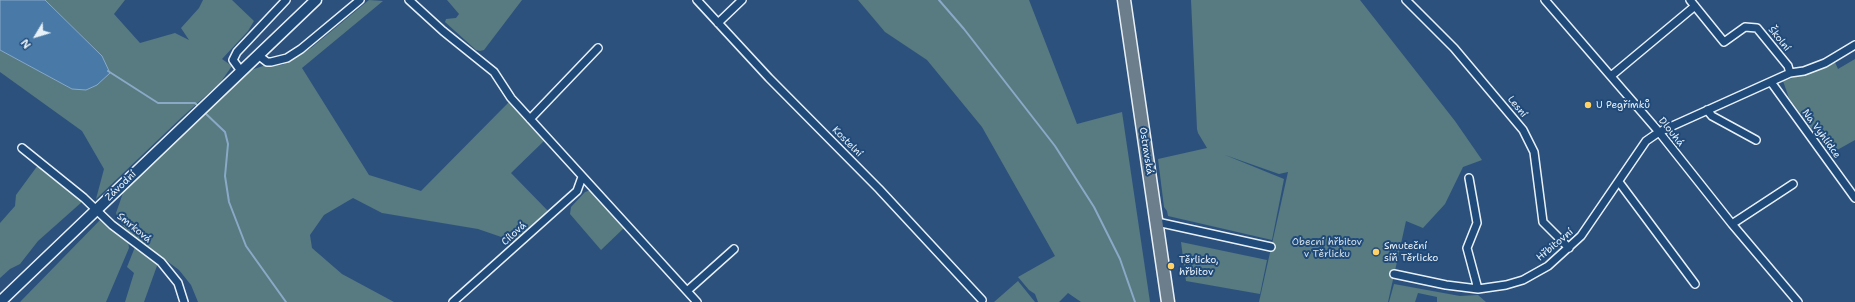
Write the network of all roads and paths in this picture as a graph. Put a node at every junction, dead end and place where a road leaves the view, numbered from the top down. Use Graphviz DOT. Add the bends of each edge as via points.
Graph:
graph roads {
  1 [pos="286,0"];
  2 [pos="316,0"];
  3 [pos="360,0"];
  4 [pos="409,0"];
  5 [pos="697,0"];
  6 [pos="742,0"];
  7 [pos="1124,0"];
  8 [pos="1406,0"];
  9 [pos="1545,0"];
  10 [pos="1690,0"];
  11 [pos="1695,6"];
  12 [pos="718,23"];
  13 [pos="1855,45"];
  14 [pos="598,48"];
  15 [pos="258,55"];
  16 [pos="241,71"];
  17 [pos="1790,73"];
  18 [pos="1611,76"];
  19 [pos="1772,82"];
  20 [pos="1708,110"];
  21 [pos="530,120"];
  22 [pos="1659,132"];
  23 [pos="1756,140"];
  24 [pos="22,148"];
  25 [pos="582,177"];
  26 [pos="1469,178"];
  27 [pos="1619,182"];
  28 [pos="1793,184"];
  29 [pos="1855,198"];
  30 [pos="97,209"];
  31 [pos="1157,222"];
  32 [pos="1732,224"];
  33 [pos="1271,247"];
  34 [pos="1569,248"];
  35 [pos="734,249"];
  36 [pos="1394,274"];
  37 [pos="1696,284"];
  38 [pos="1478,289"];
  39 [pos="687,291"];
  40 [pos="982,300"];
  41 [pos="0,302"];
  42 [pos="184,302"];
  43 [pos="453,302"];
  44 [pos="697,302"];
  45 [pos="1168,302"];
  46 [pos="1798,302"];
  1 -- 16 [label="street" via="237,52 233,60"];
  2 -- 15 [label="main road, Závodní"];
  3 -- 15 [label="street" via="287,58 267,62"];
  4 -- 21 [label="street" via="494,72"];
  5 -- 12 [label="street, Kostelní"];
  6 -- 12 [label="street"];
  7 -- 31 [label="main road, Ostravská"];
  8 -- 34 [label="street, Lesní" via="1454,48 1523,130 1534,152 1543,222"];
  9 -- 18 [label="street, Dlouhá"];
  10 -- 11 [label="street, Školní"];
  11 -- 17 [label="street, Školní" via="1724,42 1746,28 1757,28 1788,66"];
  11 -- 18 [label="street"];
  12 -- 40 [label="street, Kostelní" via="879,189"];
  13 -- 17 [label="street" via="1825,63"];
  14 -- 21 [label="street"];
  15 -- 16 [label="main road, Závodní"];
  16 -- 30 [label="main road, Závodní"];
  17 -- 19 [label="street"];
  18 -- 22 [label="street, Dlouhá"];
  19 -- 20 [label="street"];
  19 -- 29 [label="street, Na Vyhlídce"];
  20 -- 22 [label="street"];
  20 -- 23 [label="street" via="1712,116"];
  21 -- 25 [label="street"];
  22 -- 27 [label="street, Hřbitovní" via="1646,141"];
  22 -- 32 [label="street, Dlouhá"];
  24 -- 30 [label="street, Smrková"];
  25 -- 39 [label="street"];
  25 -- 43 [label="street, Cílová" via="577,191"];
  26 -- 38 [label="street" via="1477,223 1467,248"];
  27 -- 34 [label="street, Hřbitovní" via="1581,236"];
  27 -- 37 [label="street"];
  28 -- 32 [label="street"];
  30 -- 41 [label="main road, Závodní"];
  30 -- 42 [label="street, Smrková" via="112,225 161,262 178,282"];
  31 -- 33 [label="street"];
  31 -- 45 [label="main road, Ostravská"];
  32 -- 46 [label="street, Dlouhá"];
  34 -- 38 [label="street, Hřbitovní" via="1548,266 1523,280"];
  35 -- 39 [label="street"];
  36 -- 38 [label="street, Hřbitovní"];
  39 -- 44 [label="street"];
}
